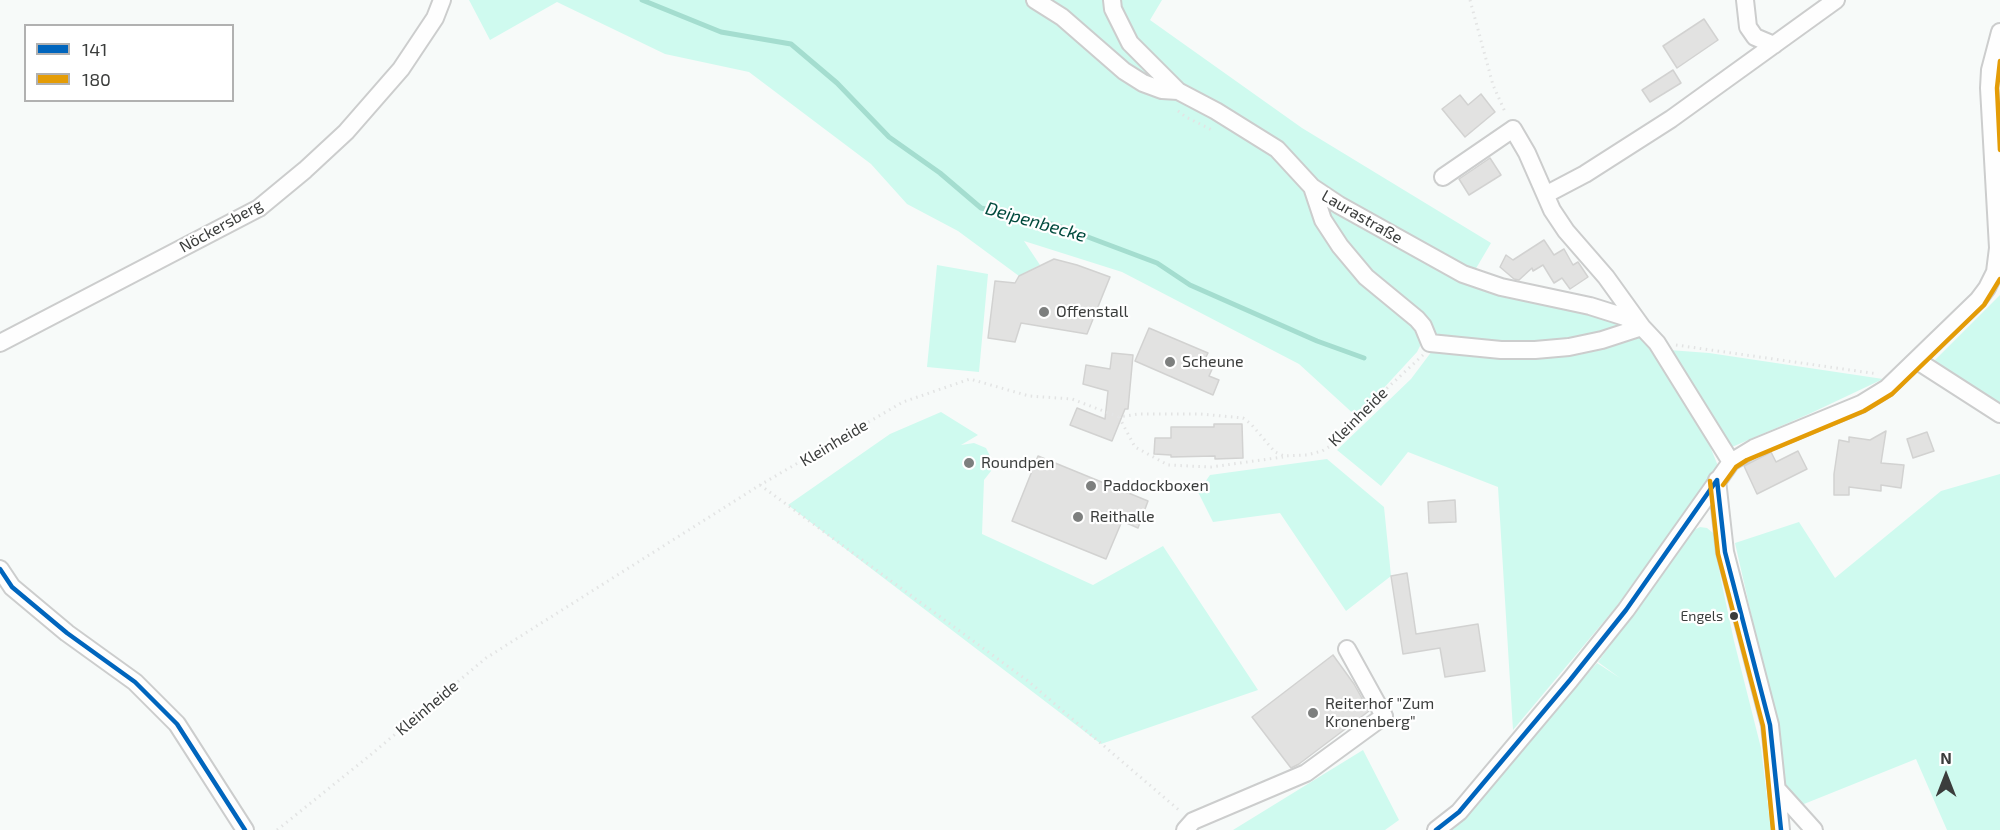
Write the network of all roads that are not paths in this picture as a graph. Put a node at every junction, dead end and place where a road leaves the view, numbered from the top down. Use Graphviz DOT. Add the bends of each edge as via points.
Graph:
graph roads {
  1 [pos="442,0"];
  2 [pos="1035,0"];
  3 [pos="1112,0"];
  4 [pos="1745,0"];
  5 [pos="1836,0"];
  6 [pos="2000,32"];
  7 [pos="1774,45"];
  8 [pos="1170,91"];
  9 [pos="1443,177"];
  10 [pos="1312,187"];
  11 [pos="1547,194"];
  12 [pos="1997,272"];
  13 [pos="1642,327"];
  14 [pos="0,343"];
  15 [pos="1916,360"];
  16 [pos="2000,414"];
  17 [pos="1731,462"];
  18 [pos="1718,480"];
  19 [pos="0,569"];
  20 [pos="1347,649"];
  21 [pos="1777,789"];
  22 [pos="1189,826"];
  23 [pos="245,830"];
  24 [pos="1437,830"];
  25 [pos="1781,830"];
  26 [pos="1814,830"];
  1 -- 14 [label="street, Nöckersberg" via="435,18 401,69 346,132 259,208"];
  2 -- 8 [label="street" via="1062,17 1124,71 1143,83"];
  3 -- 8 [label="street, Laurastraße" via="1130,42"];
  4 -- 7 [label="street" via="1748,27 1755,37"];
  5 -- 7 [label="street"];
  6 -- 12 [label="street" via="1991,62 1989,88"];
  7 -- 11 [label="street" via="1652,131"];
  8 -- 10 [label="street, Laurastraße" via="1216,111 1277,149"];
  9 -- 11 [label="street, Laurastraße" via="1513,129"];
  10 -- 13 [label="street, Laurastraße" via="1463,274 1501,287 1590,306"];
  10 -- 13 [label="street" via="1323,220 1340,246 1366,277 1417,319 1430,343 1501,350 1546,349 1602,340"];
  11 -- 13 [label="street, Laurastraße" via="1566,231"];
  12 -- 15 [label="street" via="1978,300"];
  13 -- 17 [label="street, Laurastraße" via="1657,343"];
  15 -- 16 [label="street"];
  15 -- 17 [label="street" via="1887,388 1861,404 1754,448"];
  17 -- 18 [label="street"];
  18 -- 21 [label="street" via="1725,552 1766,703"];
  18 -- 24 [label="street" via="1626,610 1570,680 1459,812"];
  19 -- 23 [label="street" via="12,587 135,682 177,724"];
  20 -- 22 [label="street" via="1384,716 1306,773"];
  21 -- 25 [label="street"];
  21 -- 26 [label="street"];
}
